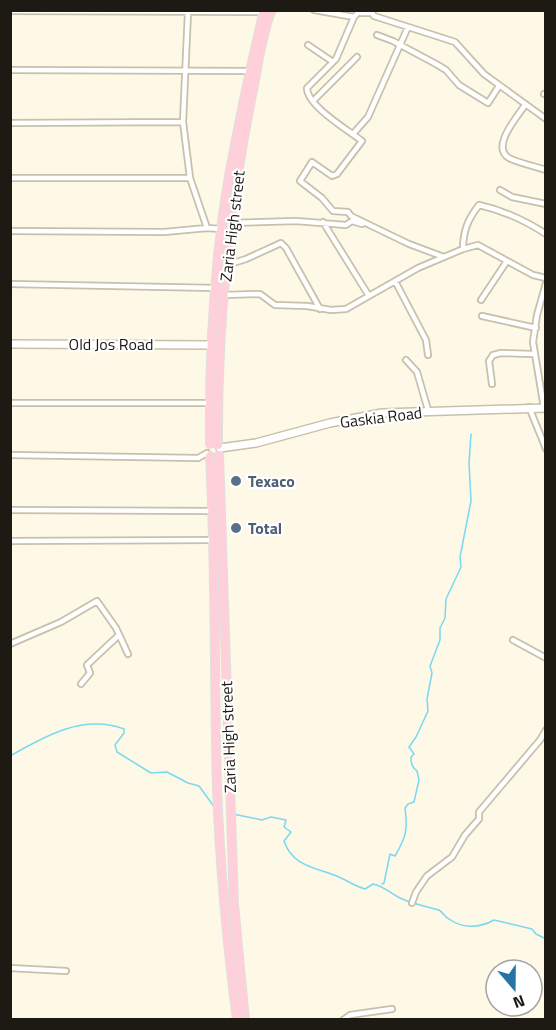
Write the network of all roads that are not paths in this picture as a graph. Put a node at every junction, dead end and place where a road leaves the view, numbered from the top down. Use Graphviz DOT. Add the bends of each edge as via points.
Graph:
graph roads {
  1 [pos="314,10"];
  2 [pos="10,11"];
  3 [pos="106,11"];
  4 [pos="266,11"];
  5 [pos="188,12"];
  6 [pos="375,13"];
  7 [pos="354,17"];
  8 [pos="408,27"];
  9 [pos="377,35"];
  10 [pos="308,45"];
  11 [pos="399,45"];
  12 [pos="357,57"];
  13 [pos="333,62"];
  14 [pos="10,70"];
  15 [pos="187,70"];
  16 [pos="254,71"];
  17 [pos="499,86"];
  18 [pos="313,101"];
  19 [pos="525,105"];
  20 [pos="546,119"];
  21 [pos="183,122"];
  22 [pos="10,123"];
  23 [pos="353,134"];
  24 [pos="546,170"];
  25 [pos="10,178"];
  26 [pos="190,178"];
  27 [pos="500,190"];
  28 [pos="546,204"];
  29 [pos="323,222"];
  30 [pos="231,224"];
  31 [pos="374,227"];
  32 [pos="207,228"];
  33 [pos="222,229"];
  34 [pos="10,231"];
  35 [pos="546,234"];
  36 [pos="463,249"];
  37 [pos="444,257"];
  38 [pos="507,261"];
  39 [pos="227,265"];
  40 [pos="546,278"];
  41 [pos="395,281"];
  42 [pos="546,283"];
  43 [pos="10,284"];
  44 [pos="216,288"];
  45 [pos="224,295"];
  46 [pos="369,296"];
  47 [pos="481,300"];
  48 [pos="320,309"];
  49 [pos="537,315"];
  50 [pos="482,316"];
  51 [pos="546,318"];
  52 [pos="536,328"];
  53 [pos="10,344"];
  54 [pos="212,345"];
  55 [pos="534,354"];
  56 [pos="428,355"];
  57 [pos="406,360"];
  58 [pos="492,384"];
  59 [pos="10,403"];
  60 [pos="209,404"];
  61 [pos="530,407"];
  62 [pos="545,408"];
  63 [pos="428,410"];
  64 [pos="217,448"];
  65 [pos="546,448"];
  66 [pos="10,455"];
  67 [pos="208,455"];
  68 [pos="10,510"];
  69 [pos="213,511"];
  70 [pos="213,540"];
  71 [pos="10,541"];
  72 [pos="119,634"];
  73 [pos="513,640"];
  74 [pos="10,644"];
  75 [pos="128,654"];
  76 [pos="546,658"];
  77 [pos="81,684"];
  78 [pos="546,730"];
  79 [pos="412,903"];
  80 [pos="10,968"];
  81 [pos="66,971"];
  82 [pos="392,1009"];
  83 [pos="237,1020"];
  84 [pos="246,1020"];
  85 [pos="343,1020"];
  1 -- 7 [label="street"];
  2 -- 3 [label="street"];
  3 -- 5 [label="street"];
  4 -- 5 [label="street"];
  4 -- 16 [label="main road, Zaria High street"];
  5 -- 15 [label="street"];
  6 -- 7 [label="street" via="360,11"];
  6 -- 8 [label="street"];
  7 -- 13 [label="street"];
  8 -- 11 [label="street"];
  8 -- 17 [label="street" via="455,42"];
  9 -- 11 [label="street"];
  10 -- 13 [label="street"];
  11 -- 17 [label="street" via="446,70 459,85 488,103"];
  11 -- 23 [label="street" via="368,117"];
  12 -- 18 [label="street"];
  13 -- 18 [label="street" via="307,88"];
  14 -- 15 [label="street"];
  15 -- 16 [label="street"];
  15 -- 21 [label="street"];
  16 -- 30 [label="main road, Zaria High street"];
  16 -- 33 [label="main road, Zaria High street" via="229,176"];
  17 -- 19 [label="street"];
  18 -- 23 [label="street"];
  19 -- 20 [label="street"];
  19 -- 24 [label="street" via="504,138 502,150 509,158"];
  21 -- 22 [label="street"];
  21 -- 26 [label="street"];
  23 -- 31 [label="street" via="362,141 337,174 332,176 312,162 300,181 333,211 348,212"];
  25 -- 26 [label="street"];
  26 -- 32 [label="street"];
  27 -- 28 [label="street" via="512,197"];
  29 -- 30 [label="street"];
  29 -- 31 [label="street" via="346,225 352,221"];
  29 -- 46 [label="street"];
  30 -- 39 [label="main road, Zaria High street"];
  31 -- 37 [label="street"];
  32 -- 33 [label="street"];
  32 -- 34 [label="street" via="164,232"];
  33 -- 44 [label="main road, Zaria High street"];
  35 -- 36 [label="street" via="511,215 479,205 466,224"];
  36 -- 37 [label="street"];
  36 -- 38 [label="street" via="478,245"];
  37 -- 41 [label="street"];
  38 -- 40 [label="street"];
  38 -- 47 [label="street"];
  39 -- 45 [label="main road, Zaria High street"];
  39 -- 48 [label="street" via="281,243"];
  41 -- 46 [label="street"];
  41 -- 56 [label="street" via="426,340"];
  42 -- 49 [label="street"];
  43 -- 44 [label="street"];
  44 -- 54 [label="main road, Zaria High street"];
  45 -- 48 [label="street" via="260,294 272,305"];
  45 -- 64 [label="main road, Zaria High street"];
  46 -- 48 [label="street" via="346,309"];
  49 -- 51 [label="street"];
  49 -- 52 [label="street"];
  50 -- 52 [label="street"];
  52 -- 55 [label="street"];
  53 -- 54 [label="main road, Old Jos Road"];
  54 -- 60 [label="main road, Zaria High street"];
  55 -- 58 [label="street" via="493,355 489,361"];
  55 -- 62 [label="street"];
  57 -- 63 [label="street" via="417,372"];
  59 -- 60 [label="street"];
  60 -- 64 [label="main road, Zaria High street"];
  61 -- 62 [label="main road, Gaskia Road"];
  61 -- 63 [label="main road, Gaskia Road"];
  61 -- 65 [label="street"];
  63 -- 64 [label="main road, Gaskia Road" via="360,417 256,443"];
  64 -- 67 [label="main road" via="213,458"];
  64 -- 67 [label="main road" via="207,448"];
  64 -- 84 [label="main road, Zaria High street" via="238,957"];
  66 -- 67 [label="street"];
  67 -- 69 [label="main road, Zaria High street"];
  68 -- 69 [label="street"];
  69 -- 70 [label="main road, Zaria High street"];
  70 -- 71 [label="street"];
  70 -- 83 [label="main road, Zaria High street" via="220,839"];
  72 -- 74 [label="street" via="97,601"];
  72 -- 75 [label="street"];
  72 -- 77 [label="street" via="87,665 90,673"];
  73 -- 76 [label="street"];
  78 -- 79 [label="street" via="478,812 478,819 452,857 427,876"];
  80 -- 81 [label="street"];
  82 -- 85 [label="street" via="350,1015"];
}
